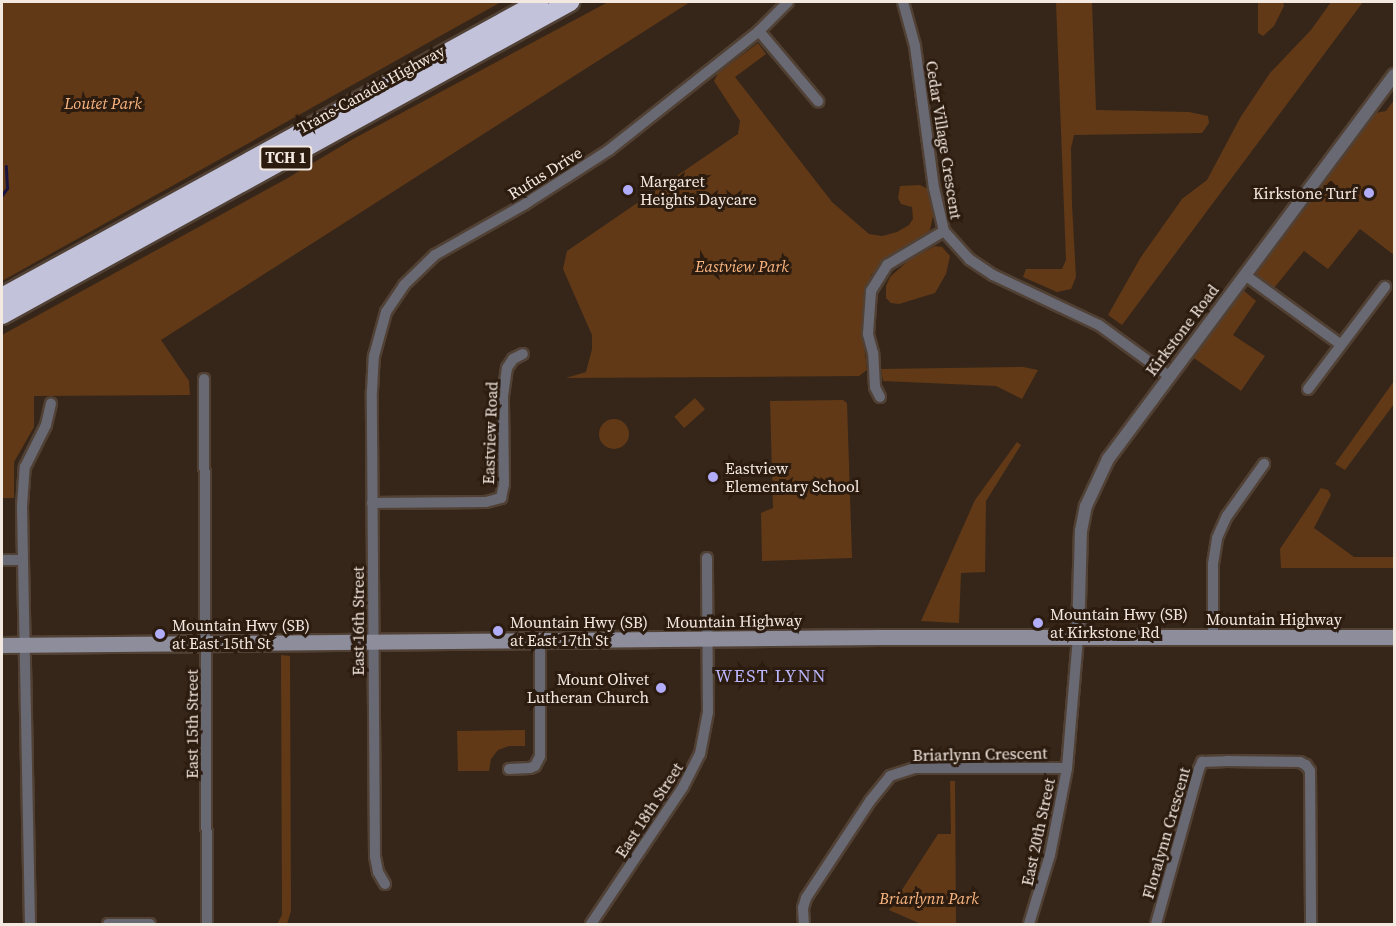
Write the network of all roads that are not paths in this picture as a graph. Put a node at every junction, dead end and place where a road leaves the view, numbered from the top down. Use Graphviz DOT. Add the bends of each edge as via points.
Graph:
graph roads {
  1 [pos="539,2"];
  2 [pos="570,2"];
  3 [pos="788,2"];
  4 [pos="903,2"];
  5 [pos="759,31"];
  6 [pos="1395,75"];
  7 [pos="818,101"];
  8 [pos="944,231"];
  9 [pos="1245,275"];
  10 [pos="1385,287"];
  11 [pos="2,297"];
  12 [pos="2,315"];
  13 [pos="1340,344"];
  14 [pos="523,354"];
  15 [pos="374,356"];
  16 [pos="1169,376"];
  17 [pos="204,380"];
  18 [pos="1308,389"];
  19 [pos="880,397"];
  20 [pos="51,404"];
  21 [pos="1264,464"];
  22 [pos="372,503"];
  23 [pos="707,558"];
  24 [pos="2,560"];
  25 [pos="22,560"];
  26 [pos="1213,636"];
  27 [pos="1078,637"];
  28 [pos="1395,637"];
  29 [pos="707,639"];
  30 [pos="540,640"];
  31 [pos="374,641"];
  32 [pos="207,642"];
  33 [pos="23,643"];
  34 [pos="2,645"];
  35 [pos="1067,768"];
  36 [pos="509,769"];
  37 [pos="385,884"];
  38 [pos="30,924"];
  39 [pos="108,924"];
  40 [pos="150,924"];
  41 [pos="207,924"];
  42 [pos="591,924"];
  43 [pos="804,924"];
  44 [pos="1029,924"];
  45 [pos="1156,924"];
  46 [pos="1311,924"];
  1 -- 11 [label="highway, Trans-Canada Highway / TCH 1"];
  2 -- 12 [label="highway, Trans-Canada Highway / TCH 1"];
  3 -- 5 [label="street, Rufus Drive"];
  4 -- 8 [label="street, Cedar Village Crescent" via="915,46 933,188"];
  5 -- 7 [label="street"];
  5 -- 15 [label="street, Rufus Drive" via="585,168 435,255 386,312"];
  6 -- 9 [label="street, Kirkstone Road"];
  8 -- 16 [label="street, Cedar Village Crescent" via="969,259 985,270 1099,325"];
  8 -- 19 [label="street" via="887,265 871,291 868,334"];
  9 -- 13 [label="street"];
  9 -- 16 [label="street, Kirkstone Road"];
  10 -- 13 [label="street"];
  13 -- 18 [label="street"];
  14 -- 22 [label="street, Eastview Road" via="507,368 501,498 486,502"];
  15 -- 22 [label="street, East 16th Street"];
  16 -- 27 [label="street, Kirkstone Road" via="1108,459 1086,506 1078,560"];
  17 -- 32 [label="street, East 15th Street"];
  20 -- 25 [label="street" via="26,467 21,506"];
  21 -- 26 [label="street" via="1227,516 1217,538"];
  22 -- 31 [label="street, East 16th Street"];
  23 -- 29 [label="street, East 18th Street"];
  24 -- 25 [label="street"];
  25 -- 33 [label="street"];
  26 -- 27 [label="main road, Mountain Highway"];
  26 -- 28 [label="main road, Mountain Highway"];
  27 -- 29 [label="main road, Mountain Highway"];
  27 -- 35 [label="street, East 20th Street"];
  29 -- 30 [label="main road, Mountain Highway"];
  29 -- 42 [label="street, East 18th Street" via="707,729 693,772"];
  30 -- 31 [label="main road, Mountain Highway"];
  30 -- 36 [label="street" via="540,756 535,766"];
  31 -- 32 [label="main road, Mountain Highway"];
  31 -- 37 [label="street, East 16th Street" via="375,856"];
  32 -- 33 [label="main road, Mountain Highway"];
  32 -- 41 [label="street, East 15th Street"];
  33 -- 34 [label="main road, Mountain Highway"];
  33 -- 38 [label="street"];
  35 -- 43 [label="street, Briarlynn Crescent" via="915,768 890,776 806,898"];
  35 -- 44 [label="street, East 20th Street" via="1050,855"];
  39 -- 40 [label="street"];
  45 -- 46 [label="street, Floralynn Crescent" via="1199,769 1202,762 1216,761 1292,761 1306,765 1312,780"];
}
